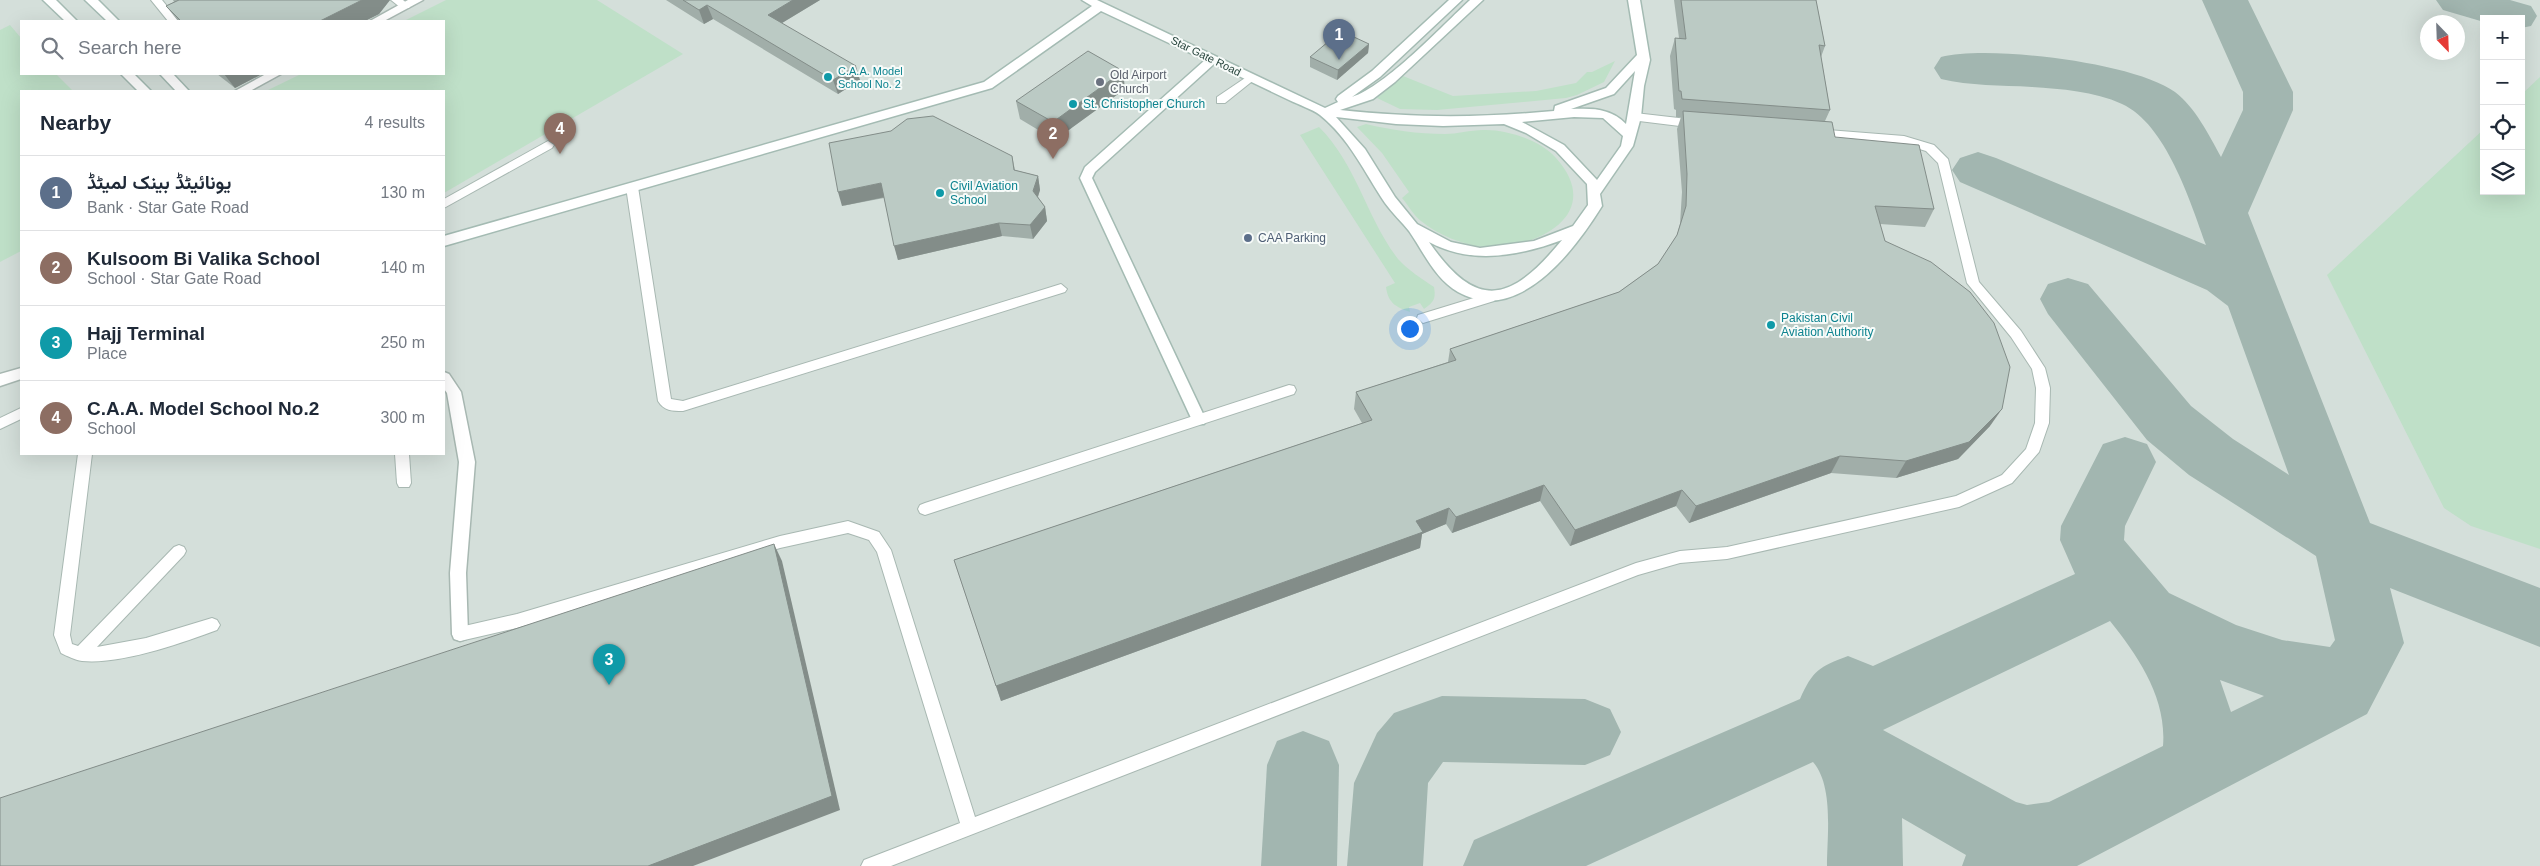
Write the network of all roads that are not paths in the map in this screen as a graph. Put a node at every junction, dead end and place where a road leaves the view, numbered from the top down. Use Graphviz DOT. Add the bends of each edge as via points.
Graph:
graph roads {
  1 [pos="49,0"];
  2 [pos="91,0"];
  3 [pos="156,0"];
  4 [pos="218,0"];
  5 [pos="417,0"];
  6 [pos="1088,0"];
  7 [pos="1456,0"];
  8 [pos="1477,0"];
  9 [pos="1634,0"];
  10 [pos="401,3"];
  11 [pos="1100,6"];
  12 [pos="70,20"];
  13 [pos="112,20"];
  14 [pos="172,20"];
  15 [pos="175,20"];
  16 [pos="377,20"];
  17 [pos="1643,56"];
  18 [pos="1213,59"];
  19 [pos="130,75"];
  20 [pos="167,75"];
  21 [pos="273,75"];
  22 [pos="1250,77"];
  23 [pos="144,90"];
  24 [pos="182,90"];
  25 [pos="243,90"];
  26 [pos="1221,100"];
  27 [pos="1324,112"];
  28 [pos="1538,116"];
  29 [pos="1635,117"];
  30 [pos="1505,120"];
  31 [pos="1707,125"];
  32 [pos="1805,132"];
  33 [pos="1629,136"];
  34 [pos="548,145"];
  35 [pos="632,187"];
  36 [pos="1594,194"];
  37 [pos="445,203"];
  38 [pos="1412,227"];
  39 [pos="1578,229"];
  40 [pos="445,241"];
  41 [pos="1061,289"];
  42 [pos="1490,298"];
  43 [pos="1423,318"];
  44 [pos="20,373"];
  45 [pos="445,379"];
  46 [pos="0,380"];
  47 [pos="1289,390"];
  48 [pos="20,414"];
  49 [pos="1198,420"];
  50 [pos="0,424"];
  51 [pos="85,455"];
  52 [pos="402,455"];
  53 [pos="404,482"];
  54 [pos="925,509"];
  55 [pos="179,551"];
  56 [pos="212,625"];
  57 [pos="460,634"];
  58 [pos="81,654"];
  59 [pos="970,827"];
  60 [pos="870,866"];
  1 -- 12 [label="street"];
  2 -- 13 [label="street"];
  3 -- 14 [label="lane"];
  4 -- 15 [label="lane"];
  5 -- 10 [label="street"];
  6 -- 11 [label="street, Star Gate Road"];
  7 -- 27 [label="street" via="1376,74"];
  8 -- 27 [label="street" via="1369,96"];
  9 -- 17 [label="street"];
  10 -- 16 [label="street"];
  11 -- 18 [label="street, Star Gate Road"];
  11 -- 35 [label="street" via="988,85"];
  17 -- 28 [label="street" via="1610,91"];
  17 -- 29 [label="street"];
  18 -- 22 [label="street, Star Gate Road"];
  18 -- 49 [label="street" via="1090,170 1086,178"];
  19 -- 23 [label="street"];
  20 -- 24 [label="street"];
  21 -- 25 [label="street"];
  22 -- 26 [label="lane"];
  22 -- 27 [label="street, Star Gate Road"];
  27 -- 30 [label="street" via="1396,120"];
  27 -- 38 [label="street" via="1361,152 1390,200"];
  28 -- 30 [label="street"];
  28 -- 33 [label="street" via="1605,114 1619,122"];
  29 -- 31 [label="lane"];
  29 -- 33 [label="street"];
  30 -- 36 [label="street" via="1560,148 1593,184"];
  32 -- 59 [label="lane" via="1904,140 1930,148 1944,162 1973,283 2016,334 2038,368 2044,388 2042,423 2032,452 2007,479 1959,501 1727,554 1680,557 1636,569"];
  33 -- 36 [label="street" via="1627,146"];
  34 -- 37 [label="lane"];
  35 -- 40 [label="street"];
  35 -- 41 [label="lane" via="665,401 671,406 682,406 809,368"];
  36 -- 39 [label="street" via="1596,206"];
  38 -- 39 [label="street" via="1447,246 1480,253 1536,245"];
  38 -- 42 [label="street" via="1434,258 1464,289"];
  39 -- 42 [label="street" via="1553,262 1525,286"];
  42 -- 43 [label="lane"];
  44 -- 46 [label="street"];
  45 -- 57 [label="street" via="454,392 466,462 458,573"];
  47 -- 49 [label="lane"];
  48 -- 50 [label="lane"];
  49 -- 54 [label="lane"];
  51 -- 58 [label="lane" via="62,635 66,648"];
  52 -- 53 [label="lane"];
  55 -- 58 [label="lane"];
  56 -- 58 [label="lane" via="166,640 99,654"];
  57 -- 59 [label="lane" via="517,621 780,542 848,527 874,536 884,550"];
  59 -- 60 [label="lane"];
}
